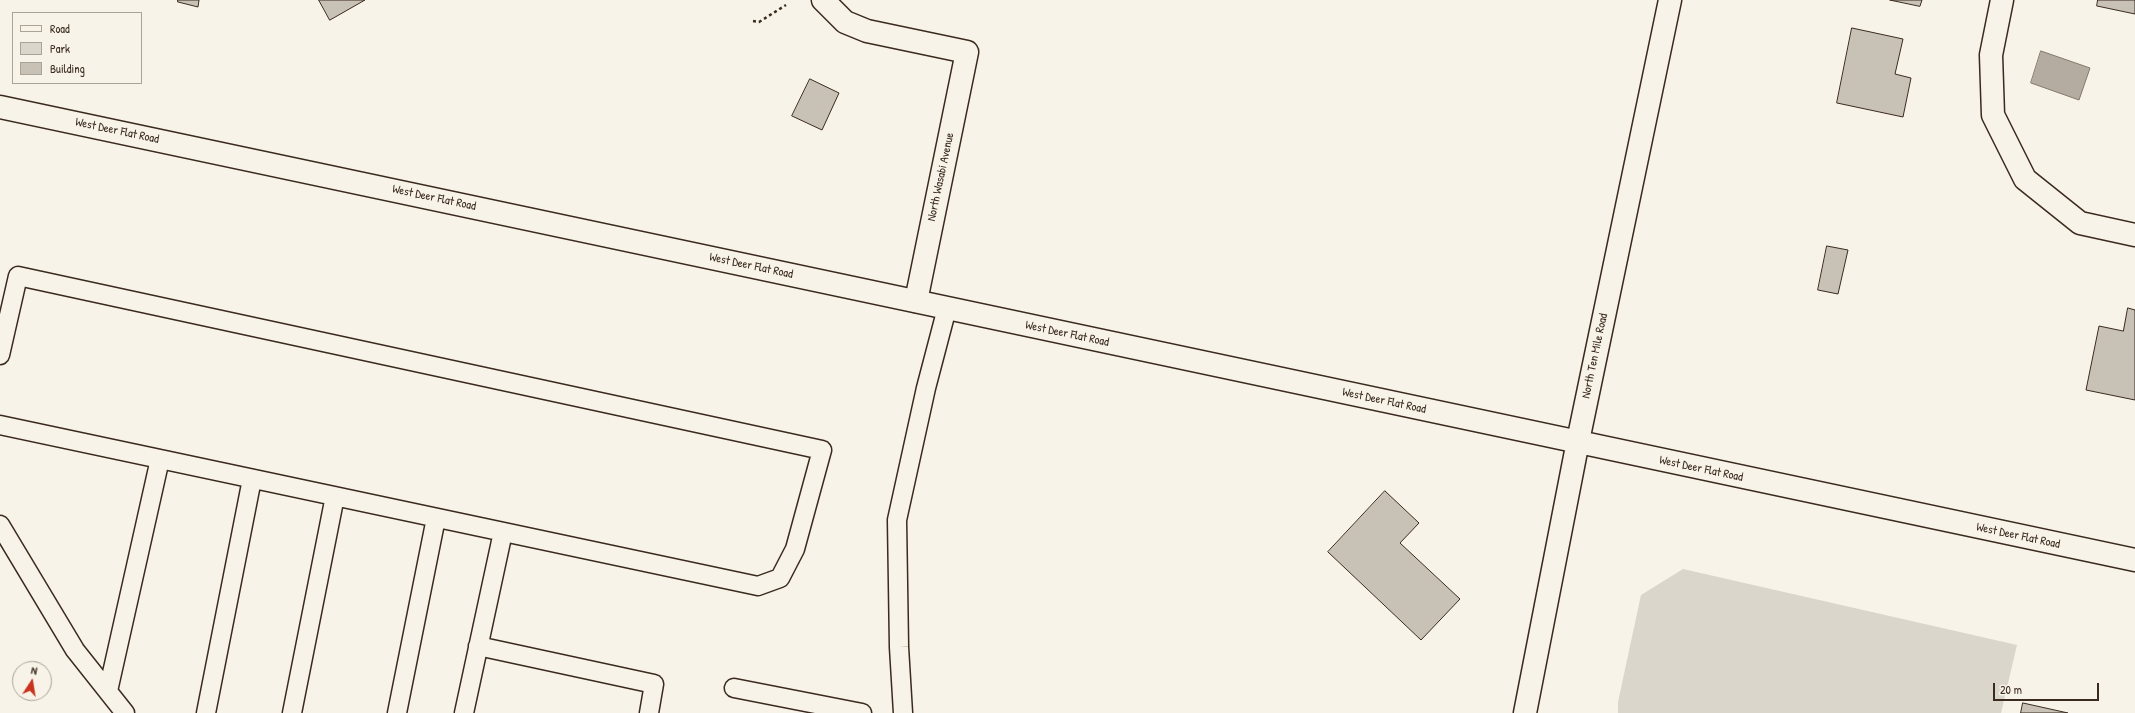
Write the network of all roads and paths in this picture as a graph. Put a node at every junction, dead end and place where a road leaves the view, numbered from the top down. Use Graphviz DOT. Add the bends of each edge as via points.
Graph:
graph roads {
  1 [pos="1670,0"];
  2 [pos="2002,0"];
  3 [pos="826,3"];
  4 [pos="786,5"];
  5 [pos="753,21"];
  6 [pos="0,107"];
  7 [pos="2135,235"];
  8 [pos="916,301"];
  9 [pos="947,308"];
  10 [pos="0,355"];
  11 [pos="0,425"];
  12 [pos="1578,441"];
  13 [pos="160,459"];
  14 [pos="252,479"];
  15 [pos="335,496"];
  16 [pos="436,518"];
  17 [pos="0,526"];
  18 [pos="503,532"];
  19 [pos="2135,560"];
  20 [pos="478,646"];
  21 [pos="734,688"];
  22 [pos="108,691"];
  23 [pos="125,713"];
  24 [pos="206,713"];
  25 [pos="292,713"];
  26 [pos="397,713"];
  27 [pos="464,713"];
  28 [pos="649,713"];
  29 [pos="862,713"];
  30 [pos="903,713"];
  31 [pos="1526,713"];
  1 -- 12 [label="street, North Ten Mile Road"];
  2 -- 7 [label="street" via="1991,55 1993,115 2025,179 2080,223"];
  3 -- 8 [label="street, North Wasabi Avenue" via="845,22 867,31 967,52"];
  4 -- 5 [label="path" via="758,22"];
  6 -- 8 [label="street, West Deer Flat Road"];
  8 -- 9 [label="street, West Deer Flat Road"];
  9 -- 12 [label="street, West Deer Flat Road"];
  9 -- 30 [label="lane" via="926,388 897,520"];
  10 -- 18 [label="lane" via="18,276 822,450 795,548 780,578 758,586"];
  11 -- 13 [label="lane"];
  12 -- 19 [label="street, West Deer Flat Road"];
  12 -- 31 [label="street, North Ten Mile Road"];
  13 -- 14 [label="lane"];
  13 -- 22 [label="lane"];
  14 -- 15 [label="lane"];
  14 -- 24 [label="lane"];
  15 -- 16 [label="lane"];
  15 -- 25 [label="lane"];
  16 -- 18 [label="lane"];
  16 -- 26 [label="lane"];
  17 -- 22 [label="lane" via="75,650"];
  18 -- 20 [label="lane"];
  20 -- 27 [label="lane"];
  20 -- 28 [label="lane" via="654,684"];
  21 -- 29 [label="lane"];
  22 -- 23 [label="lane"];
}
